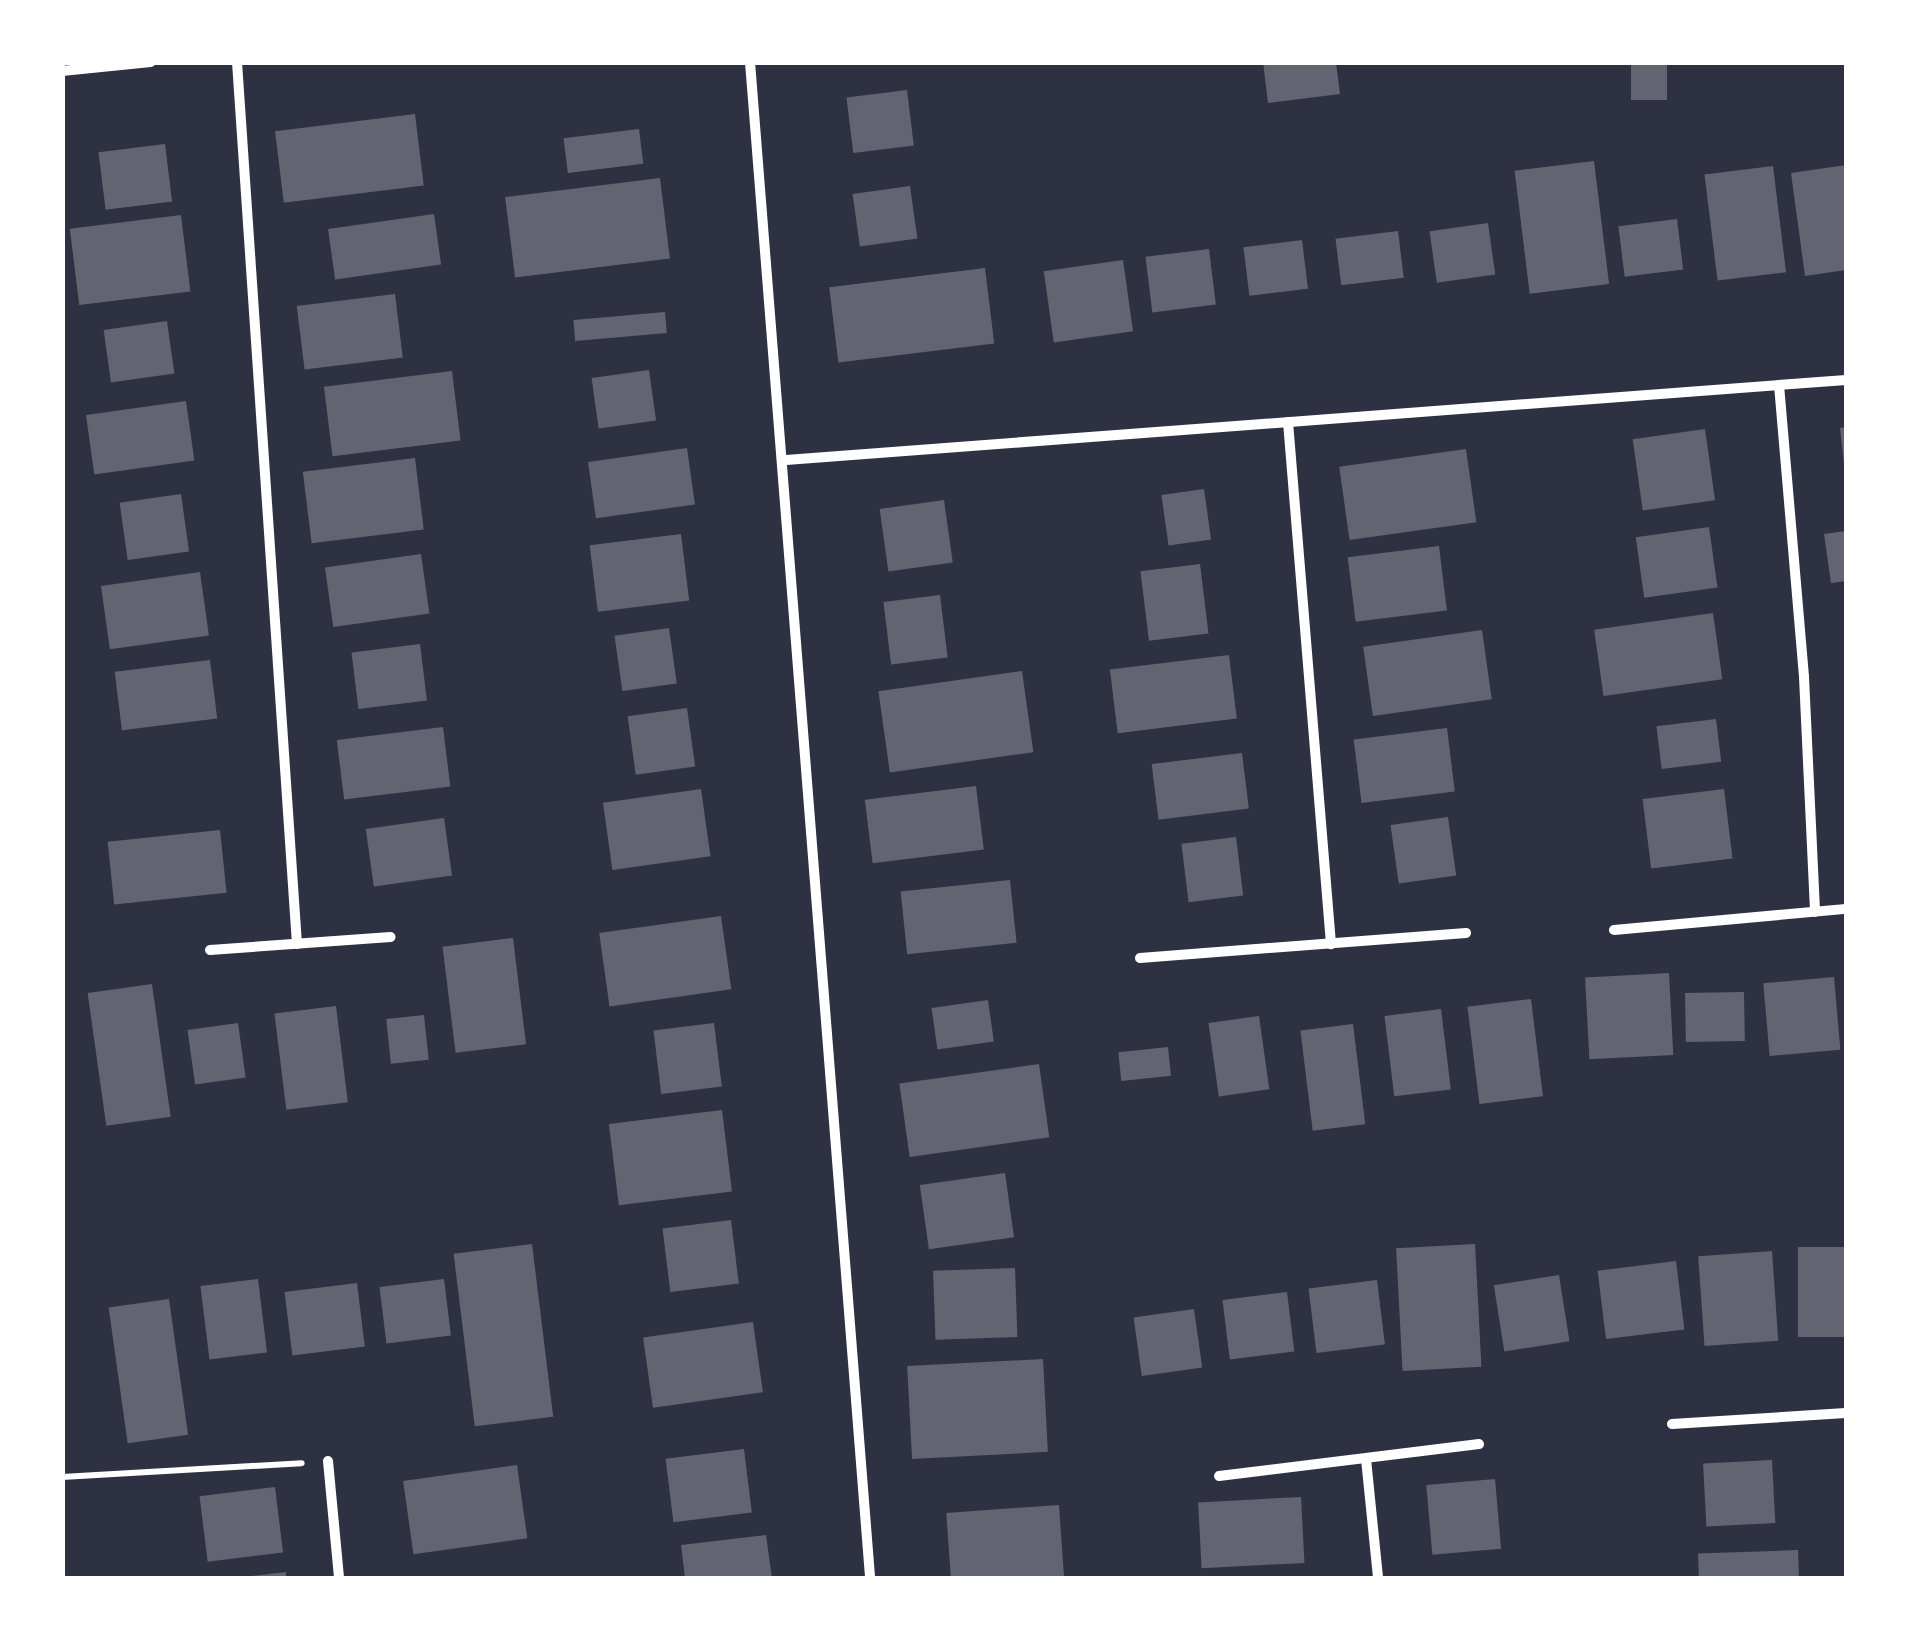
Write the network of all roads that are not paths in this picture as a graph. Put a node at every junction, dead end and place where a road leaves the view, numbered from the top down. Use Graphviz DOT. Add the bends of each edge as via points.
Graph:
graph roads {
  1 [pos="151,62"];
  2 [pos="237,62"];
  3 [pos="750,62"];
  4 [pos="62,70"];
  5 [pos="1846,380"];
  6 [pos="1779,385"];
  7 [pos="1288,422"];
  8 [pos="786,460"];
  9 [pos="1846,909"];
  10 [pos="1815,912"];
  11 [pos="1614,930"];
  12 [pos="1466,933"];
  13 [pos="391,936"];
  14 [pos="298,944"];
  15 [pos="1331,944"];
  16 [pos="210,950"];
  17 [pos="1140,958"];
  18 [pos="1846,1413"];
  19 [pos="1672,1424"];
  20 [pos="1480,1444"];
  21 [pos="1366,1459"];
  22 [pos="328,1461"];
  23 [pos="1219,1476"];
  24 [pos="339,1578"];
  25 [pos="870,1578"];
  26 [pos="1378,1578"];
  1 -- 4 [label="street"];
  2 -- 14 [label="street"];
  3 -- 8 [label="street"];
  5 -- 6 [label="street"];
  6 -- 7 [label="street"];
  6 -- 10 [label="street" via="1804,677"];
  7 -- 8 [label="street"];
  7 -- 15 [label="street"];
  8 -- 25 [label="street"];
  9 -- 10 [label="street"];
  10 -- 11 [label="street"];
  12 -- 15 [label="street"];
  13 -- 14 [label="street"];
  14 -- 16 [label="street"];
  15 -- 17 [label="street"];
  18 -- 19 [label="street"];
  20 -- 21 [label="street"];
  21 -- 23 [label="street"];
  21 -- 26 [label="street"];
  22 -- 24 [label="street"];
}
